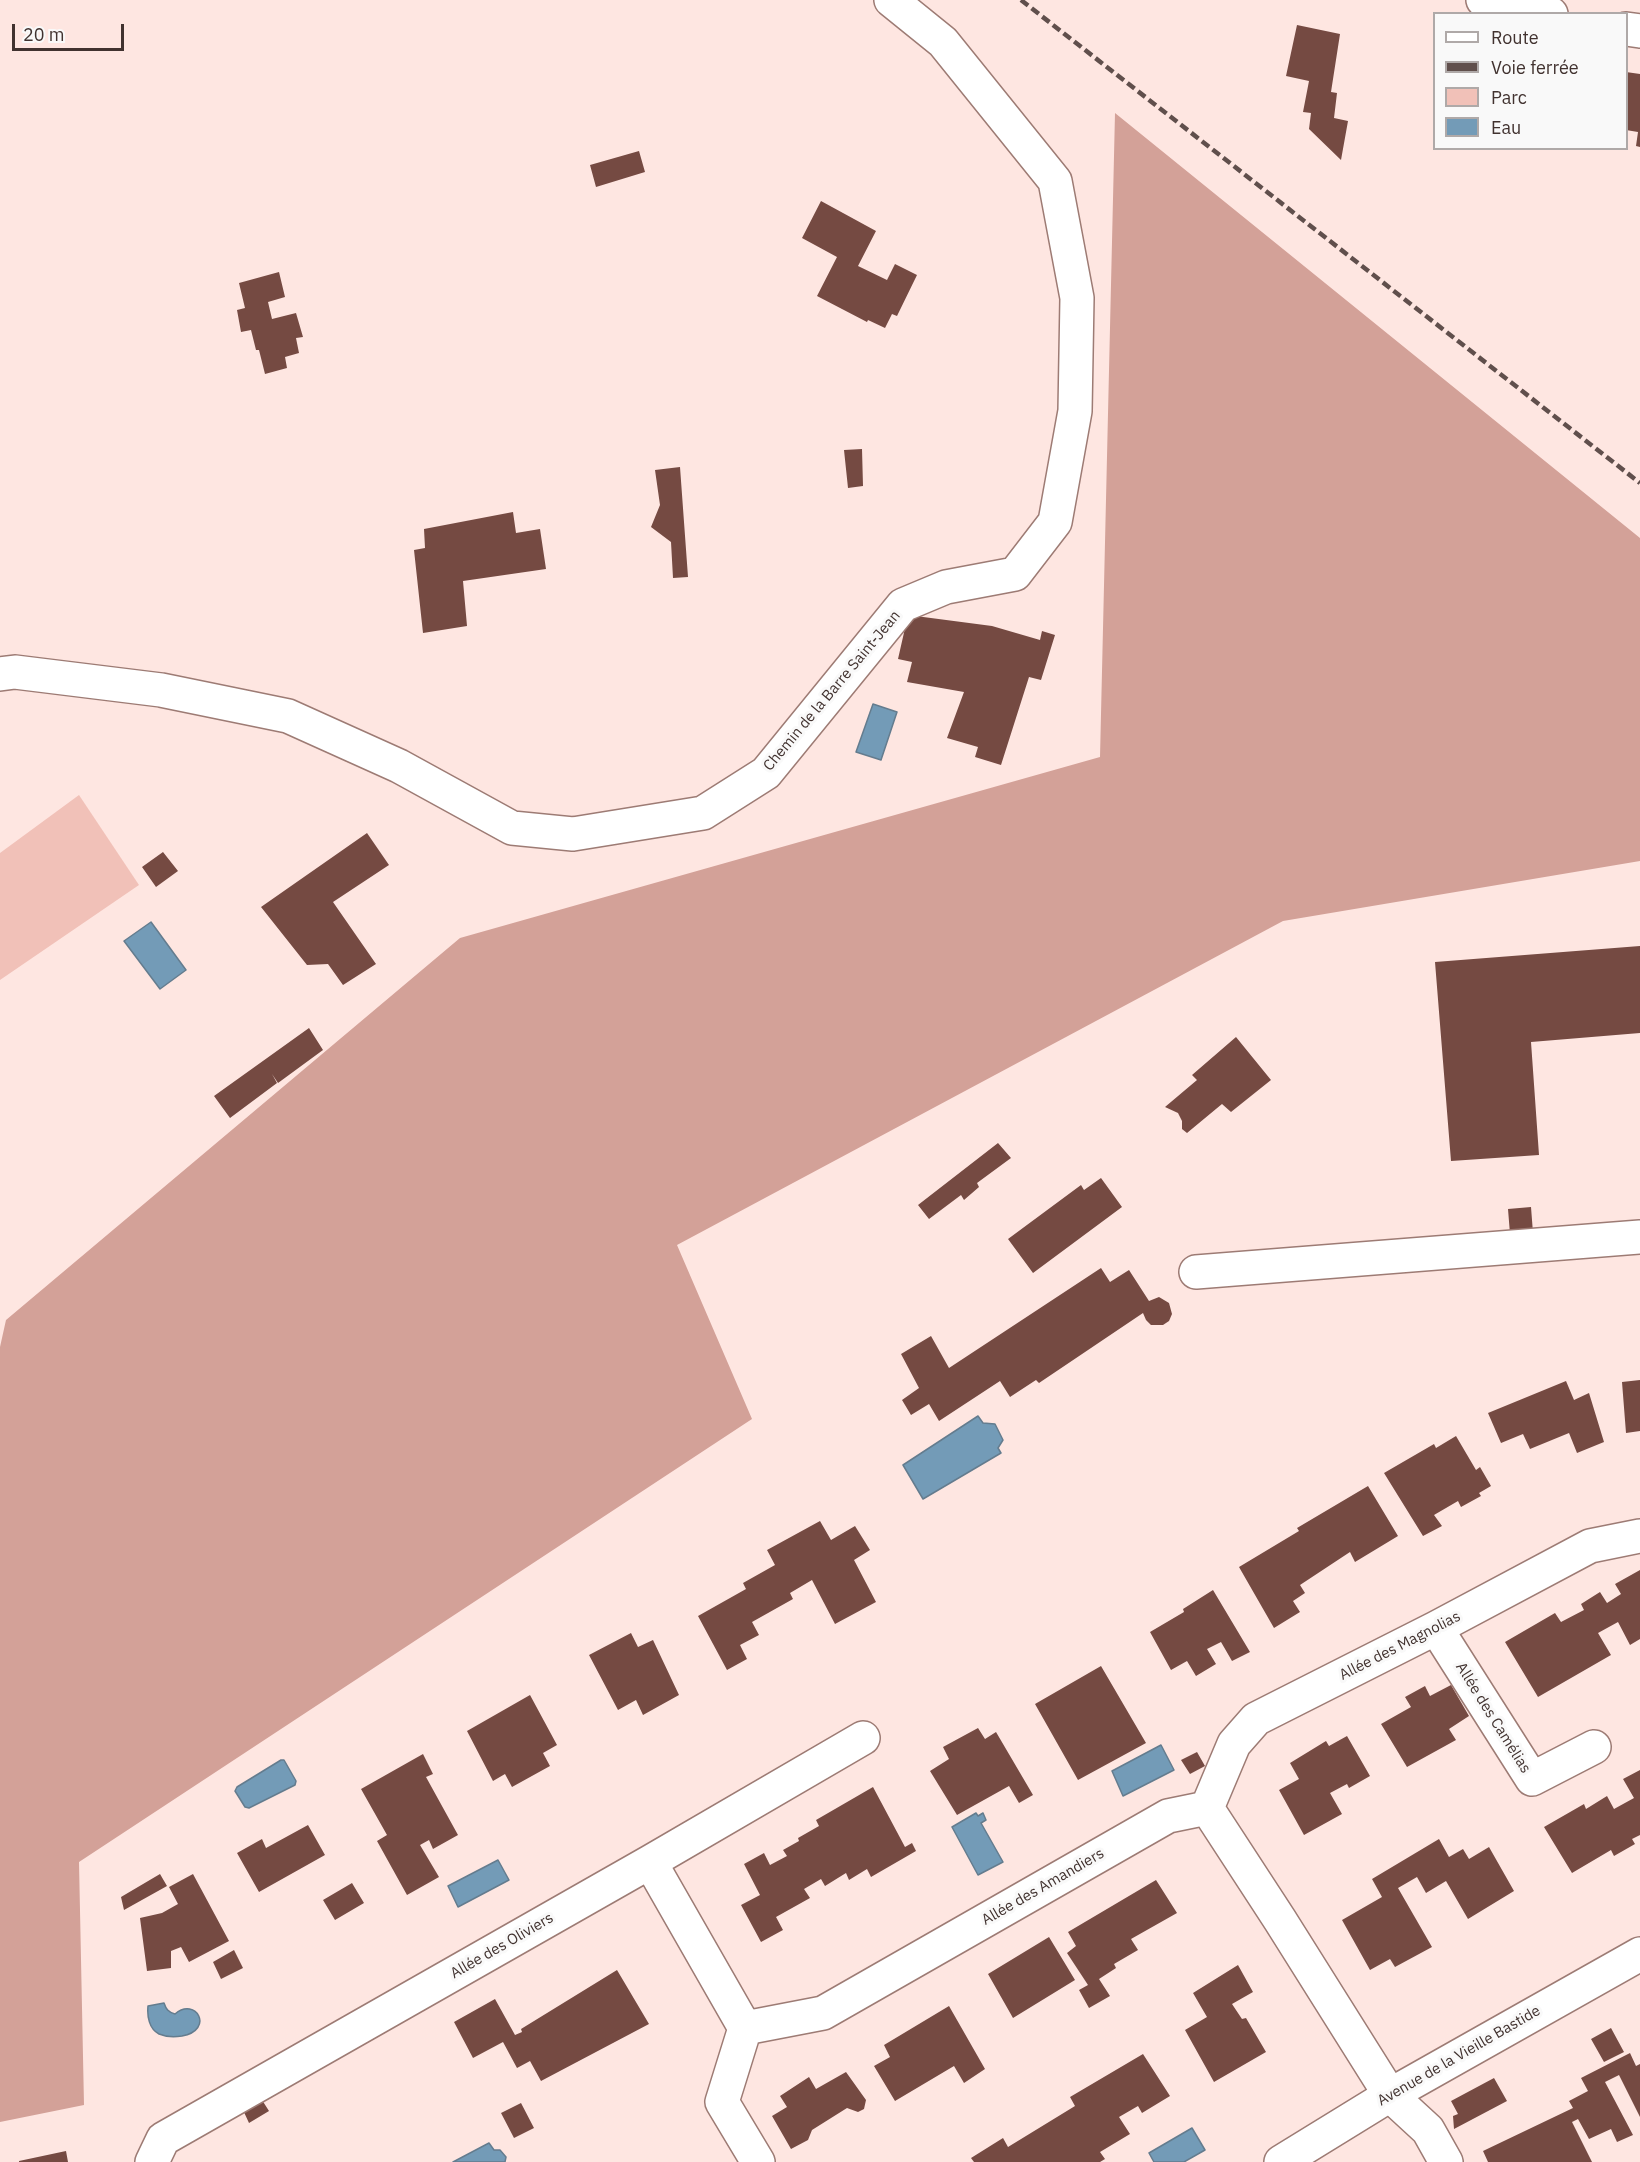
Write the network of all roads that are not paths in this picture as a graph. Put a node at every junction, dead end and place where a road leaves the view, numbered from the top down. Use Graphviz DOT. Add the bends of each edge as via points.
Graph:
graph roads {
  1 [pos="1483,0"];
  2 [pos="895,1"];
  3 [pos="1541,12"];
  4 [pos="0,674"];
  5 [pos="1640,1237"];
  6 [pos="1196,1272"];
  7 [pos="1640,1536"];
  8 [pos="1436,1628"];
  9 [pos="863,1738"];
  10 [pos="1594,1747"];
  11 [pos="1206,1808"];
  12 [pos="650,1862"];
  13 [pos="1640,1954"];
  14 [pos="745,2028"];
  15 [pos="1390,2095"];
  16 [pos="152,2162"];
  17 [pos="758,2162"];
  18 [pos="1281,2162"];
  19 [pos="1446,2162"];
  1 -- 3 [label="street"];
  2 -- 4 [label="street, Chemin de la Barre Saint-Jean" via="942,42 1055,181 1077,298 1075,411 1055,522 1015,574 946,587 903,605 766,772 703,813 573,834 513,828 399,766 288,716 161,690 15,672"];
  5 -- 6 [label="street"];
  7 -- 8 [label="street, Allée des Magnolias" via="1590,1546"];
  8 -- 10 [label="street, Allée des Camélias" via="1532,1779"];
  8 -- 11 [label="street, Allée des Magnolias" via="1256,1719 1234,1744"];
  9 -- 12 [label="street, Allée des Oliviers"];
  11 -- 14 [label="street, Allée des Amandiers" via="1168,1816 823,2013"];
  11 -- 15 [label="street"];
  12 -- 14 [label="street"];
  12 -- 16 [label="street, Allée des Oliviers" via="163,2139"];
  13 -- 15 [label="street, Avenue de la Vieille Bastide"];
  14 -- 17 [label="street" via="722,2102"];
  15 -- 18 [label="street, Avenue de la Vieille Bastide"];
  15 -- 19 [label="street" via="1428,2130"];
}
